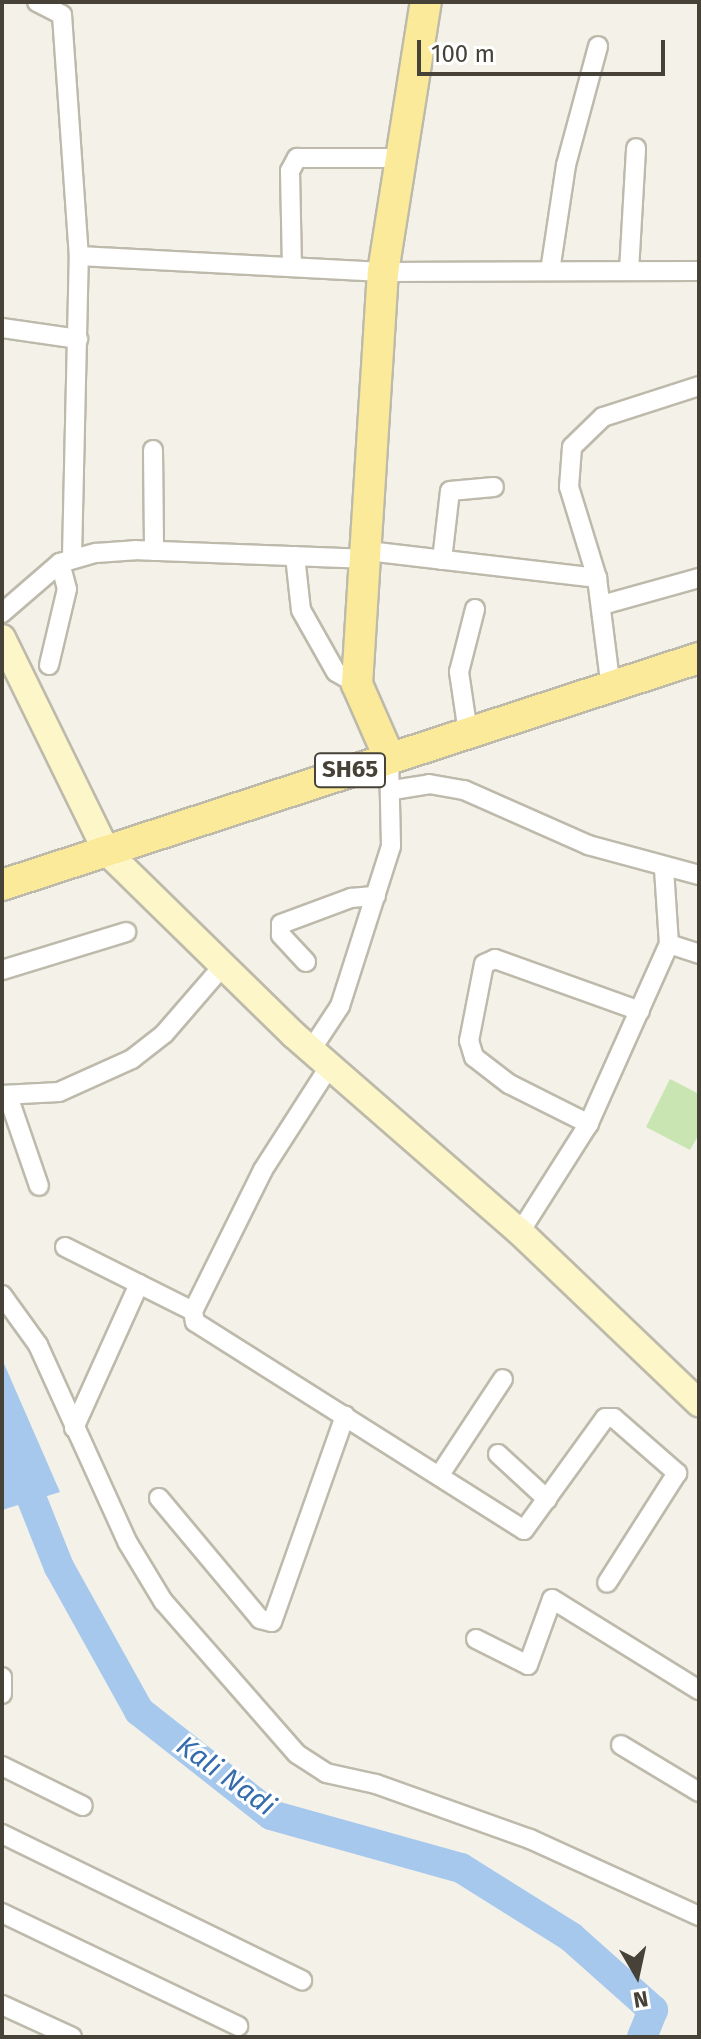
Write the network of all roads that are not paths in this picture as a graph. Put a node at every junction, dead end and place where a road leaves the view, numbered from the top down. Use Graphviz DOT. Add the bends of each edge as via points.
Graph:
graph roads {
  1 [pos="37,2"];
  2 [pos="426,2"];
  3 [pos="598,46"];
  4 [pos="636,148"];
  5 [pos="401,158"];
  6 [pos="79,256"];
  7 [pos="292,267"];
  8 [pos="550,271"];
  9 [pos="629,271"];
  10 [pos="699,271"];
  11 [pos="383,272"];
  12 [pos="2,328"];
  13 [pos="78,339"];
  14 [pos="699,386"];
  15 [pos="153,450"];
  16 [pos="494,487"];
  17 [pos="154,551"];
  18 [pos="368,555"];
  19 [pos="295,556"];
  20 [pos="66,560"];
  21 [pos="442,560"];
  22 [pos="597,578"];
  23 [pos="699,578"];
  24 [pos="602,605"];
  25 [pos="475,609"];
  26 [pos="2,613"];
  27 [pos="2,638"];
  28 [pos="699,644"];
  29 [pos="699,658"];
  30 [pos="49,665"];
  31 [pos="609,673"];
  32 [pos="357,684"];
  33 [pos="466,719"];
  34 [pos="386,751"];
  35 [pos="393,790"];
  36 [pos="103,846"];
  37 [pos="2,869"];
  38 [pos="664,869"];
  39 [pos="699,875"];
  40 [pos="2,885"];
  41 [pos="376,896"];
  42 [pos="126,932"];
  43 [pos="669,944"];
  44 [pos="699,954"];
  45 [pos="306,962"];
  46 [pos="222,967"];
  47 [pos="2,970"];
  48 [pos="640,1011"];
  49 [pos="320,1058"];
  50 [pos="5,1096"];
  51 [pos="589,1124"];
  52 [pos="39,1186"];
  53 [pos="520,1232"];
  54 [pos="65,1247"];
  55 [pos="139,1284"];
  56 [pos="2,1295"];
  57 [pos="193,1311"];
  58 [pos="503,1379"];
  59 [pos="699,1403"];
  60 [pos="345,1416"];
  61 [pos="74,1428"];
  62 [pos="498,1454"];
  63 [pos="439,1476"];
  64 [pos="159,1498"];
  65 [pos="547,1499"];
  66 [pos="607,1583"];
  67 [pos="476,1639"];
  68 [pos="2,1677"];
  69 [pos="699,1690"];
  70 [pos="2,1694"];
  71 [pos="621,1745"];
  72 [pos="2,1766"];
  73 [pos="699,1792"];
  74 [pos="83,1806"];
  75 [pos="2,1834"];
  76 [pos="2,1913"];
  77 [pos="699,1916"];
  78 [pos="302,1980"];
  79 [pos="2,2005"];
  80 [pos="238,2026"];
  81 [pos="72,2037"];
  1 -- 6 [label="street" via="58,11 63,21"];
  2 -- 5 [label="main road"];
  3 -- 8 [label="street" via="566,165"];
  4 -- 9 [label="street"];
  5 -- 7 [label="street" via="297,158 290,171"];
  5 -- 11 [label="main road"];
  6 -- 7 [label="street"];
  6 -- 13 [label="street"];
  7 -- 11 [label="street"];
  8 -- 9 [label="street"];
  8 -- 11 [label="street"];
  9 -- 10 [label="street"];
  11 -- 18 [label="main road"];
  12 -- 13 [label="street"];
  13 -- 20 [label="street"];
  14 -- 22 [label="street" via="603,417 572,447 569,487"];
  15 -- 17 [label="street"];
  16 -- 21 [label="street" via="450,491"];
  17 -- 19 [label="street"];
  17 -- 20 [label="street"];
  18 -- 19 [label="street"];
  18 -- 21 [label="street"];
  18 -- 32 [label="main road"];
  19 -- 32 [label="street" via="301,610 336,672"];
  20 -- 26 [label="street"];
  20 -- 30 [label="street" via="67,589"];
  21 -- 22 [label="street"];
  22 -- 24 [label="street"];
  23 -- 24 [label="street"];
  24 -- 31 [label="street"];
  25 -- 33 [label="street" via="459,672"];
  27 -- 36 [label="street"];
  28 -- 31 [label="main road, SH65"];
  29 -- 34 [label="main road, SH65"];
  31 -- 33 [label="main road, SH65"];
  32 -- 34 [label="main road"];
  33 -- 34 [label="main road, SH65"];
  34 -- 35 [label="street"];
  34 -- 36 [label="main road, SH65"];
  35 -- 38 [label="street" via="429,784 464,790 588,845"];
  35 -- 41 [label="street" via="391,846"];
  36 -- 37 [label="main road, SH65"];
  36 -- 40 [label="main road, SH65"];
  36 -- 46 [label="street"];
  38 -- 39 [label="street"];
  38 -- 43 [label="street"];
  41 -- 45 [label="street" via="351,898 281,924 281,935"];
  41 -- 49 [label="street"];
  42 -- 47 [label="street"];
  43 -- 44 [label="street"];
  43 -- 48 [label="street"];
  46 -- 49 [label="street"];
  46 -- 50 [label="street" via="164,1034 132,1059 59,1092"];
  48 -- 51 [label="street"];
  48 -- 51 [label="street" via="495,959 484,964 469,1041 474,1057 509,1084"];
  49 -- 53 [label="street"];
  49 -- 57 [label="street"];
  50 -- 52 [label="street"];
  51 -- 53 [label="street"];
  53 -- 59 [label="street"];
  54 -- 55 [label="street"];
  55 -- 57 [label="street"];
  55 -- 61 [label="street"];
  56 -- 61 [label="street" via="38,1345"];
  57 -- 60 [label="street" via="199,1326"];
  58 -- 63 [label="street"];
  60 -- 63 [label="street"];
  60 -- 64 [label="street" via="272,1622 260,1619"];
  61 -- 77 [label="street" via="128,1543 163,1601 312,1767 530,1839"];
  62 -- 65 [label="street"];
  63 -- 65 [label="street" via="524,1530"];
  65 -- 66 [label="street" via="607,1415 675,1468 674,1481"];
  67 -- 69 [label="street" via="528,1665 552,1599"];
  68 -- 70 [label="street"];
  71 -- 73 [label="street"];
  72 -- 74 [label="street"];
  75 -- 78 [label="street"];
  76 -- 80 [label="street"];
  79 -- 81 [label="street"];
}
